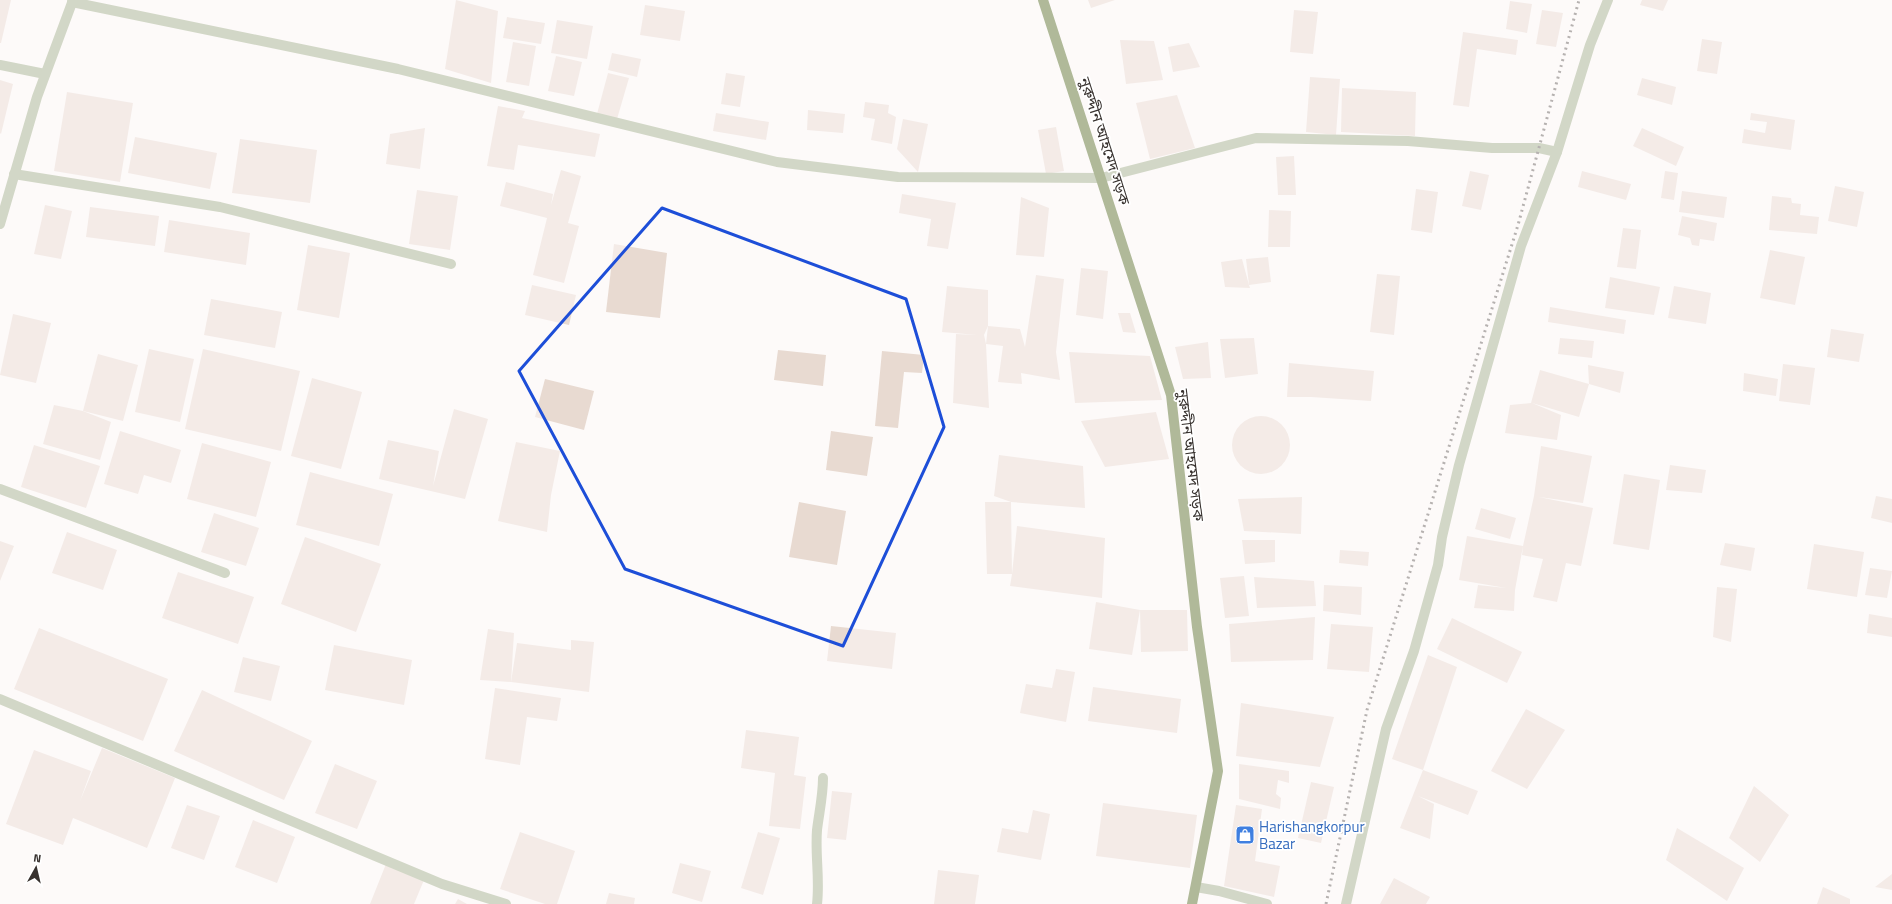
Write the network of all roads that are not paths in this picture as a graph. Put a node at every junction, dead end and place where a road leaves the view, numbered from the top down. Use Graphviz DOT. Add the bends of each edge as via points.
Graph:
graph roads {
  1 [pos="1043,0"];
  2 [pos="1608,0"];
  3 [pos="72,1"];
  4 [pos="0,65"];
  5 [pos="45,74"];
  6 [pos="1557,152"];
  7 [pos="14,174"];
  8 [pos="1101,178"];
  9 [pos="0,224"];
  10 [pos="451,264"];
  11 [pos="0,489"];
  12 [pos="225,572"];
  13 [pos="0,699"];
  14 [pos="823,778"];
  15 [pos="1196,888"];
  16 [pos="506,904"];
  17 [pos="818,904"];
  18 [pos="1192,904"];
  19 [pos="1267,904"];
  20 [pos="1346,904"];
  1 -- 8 [label="main road, নুরুদ্দীন আহমেদ সড়ক"];
  2 -- 6 [label="street" via="1590,45"];
  3 -- 5 [label="street"];
  3 -- 8 [label="street" via="398,69 777,162 898,177"];
  4 -- 5 [label="street"];
  5 -- 7 [label="street"];
  6 -- 8 [label="street" via="1539,148 1256,138"];
  6 -- 20 [label="street" via="1521,246 1466,437 1442,537 1438,566 1414,650 1386,730"];
  7 -- 9 [label="street"];
  7 -- 10 [label="street" via="220,207"];
  8 -- 15 [label="main road, নুরুদ্দীন আহমেদ সড়ক" via="1171,395 1197,627 1218,772"];
  11 -- 12 [label="street"];
  13 -- 16 [label="street" via="442,884"];
  14 -- 17 [label="street" via="817,831"];
  15 -- 18 [label="main road, নুরুদ্দীন আহমেদ সড়ক"];
  15 -- 19 [label="street" via="1219,891"];
}
